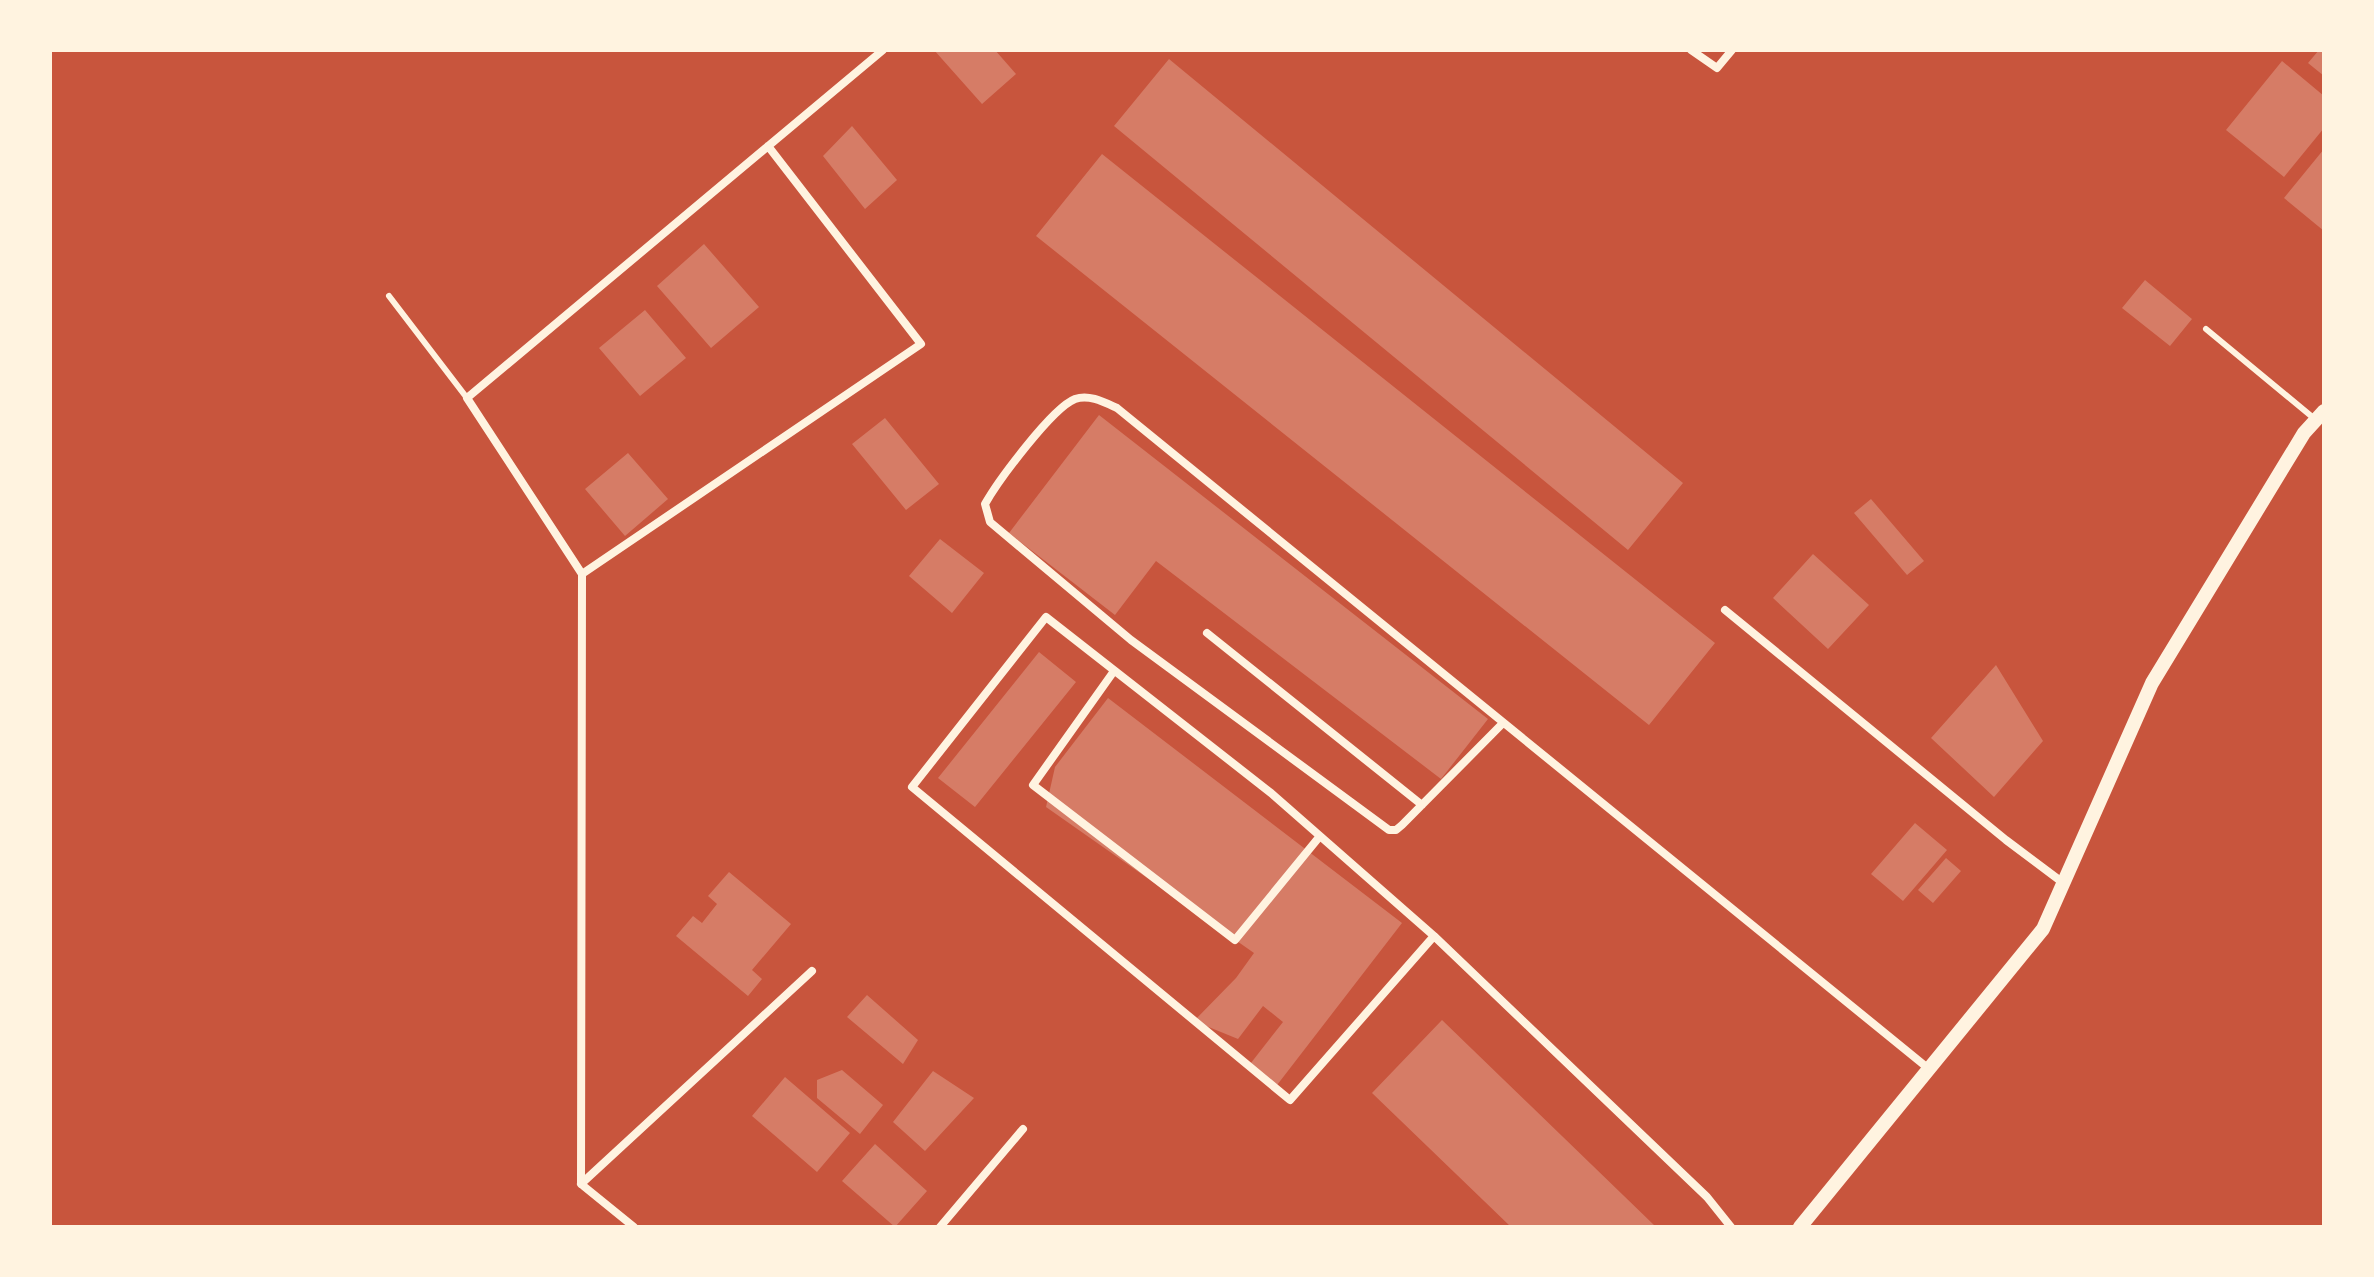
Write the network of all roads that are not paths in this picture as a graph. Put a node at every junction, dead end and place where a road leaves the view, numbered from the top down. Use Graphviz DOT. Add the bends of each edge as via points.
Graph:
graph roads {
  1 [pos="883,50"];
  2 [pos="1691,50"];
  3 [pos="1732,50"];
  4 [pos="768,146"];
  5 [pos="389,296"];
  6 [pos="2206,329"];
  7 [pos="467,398"];
  8 [pos="2320,415"];
  9 [pos="582,574"];
  10 [pos="1725,610"];
  11 [pos="1207,633"];
  12 [pos="1114,671"];
  13 [pos="1503,723"];
  14 [pos="1422,805"];
  15 [pos="1320,836"];
  16 [pos="2062,882"];
  17 [pos="1434,936"];
  18 [pos="812,971"];
  19 [pos="1929,1069"];
  20 [pos="1023,1129"];
  21 [pos="581,1184"];
  22 [pos="634,1227"];
  23 [pos="940,1227"];
  24 [pos="1731,1227"];
  25 [pos="1800,1227"];
  1 -- 4 [label="street"];
  2 -- 3 [label="street" via="1717,68"];
  4 -- 7 [label="street"];
  4 -- 9 [label="street" via="921,344"];
  5 -- 7 [label="lane"];
  6 -- 8 [label="lane"];
  7 -- 9 [label="street"];
  8 -- 16 [label="street" via="2152,683"];
  9 -- 21 [label="street"];
  10 -- 16 [label="street"];
  11 -- 14 [label="street"];
  12 -- 15 [label="street"];
  12 -- 15 [label="street" via="1033,785 1235,940"];
  12 -- 17 [label="street" via="1046,617 912,787 1290,1100"];
  13 -- 14 [label="street"];
  13 -- 14 [label="street" via="1117,408 1095,398 1076,399 1055,412 985,504 990,522 1131,640 1382,826 1396,830"];
  13 -- 19 [label="street"];
  15 -- 17 [label="street"];
  16 -- 19 [label="street" via="2043,929"];
  17 -- 24 [label="street" via="1707,1197"];
  18 -- 21 [label="street"];
  19 -- 25 [label="street"];
  20 -- 23 [label="street"];
  21 -- 22 [label="street"];
}
